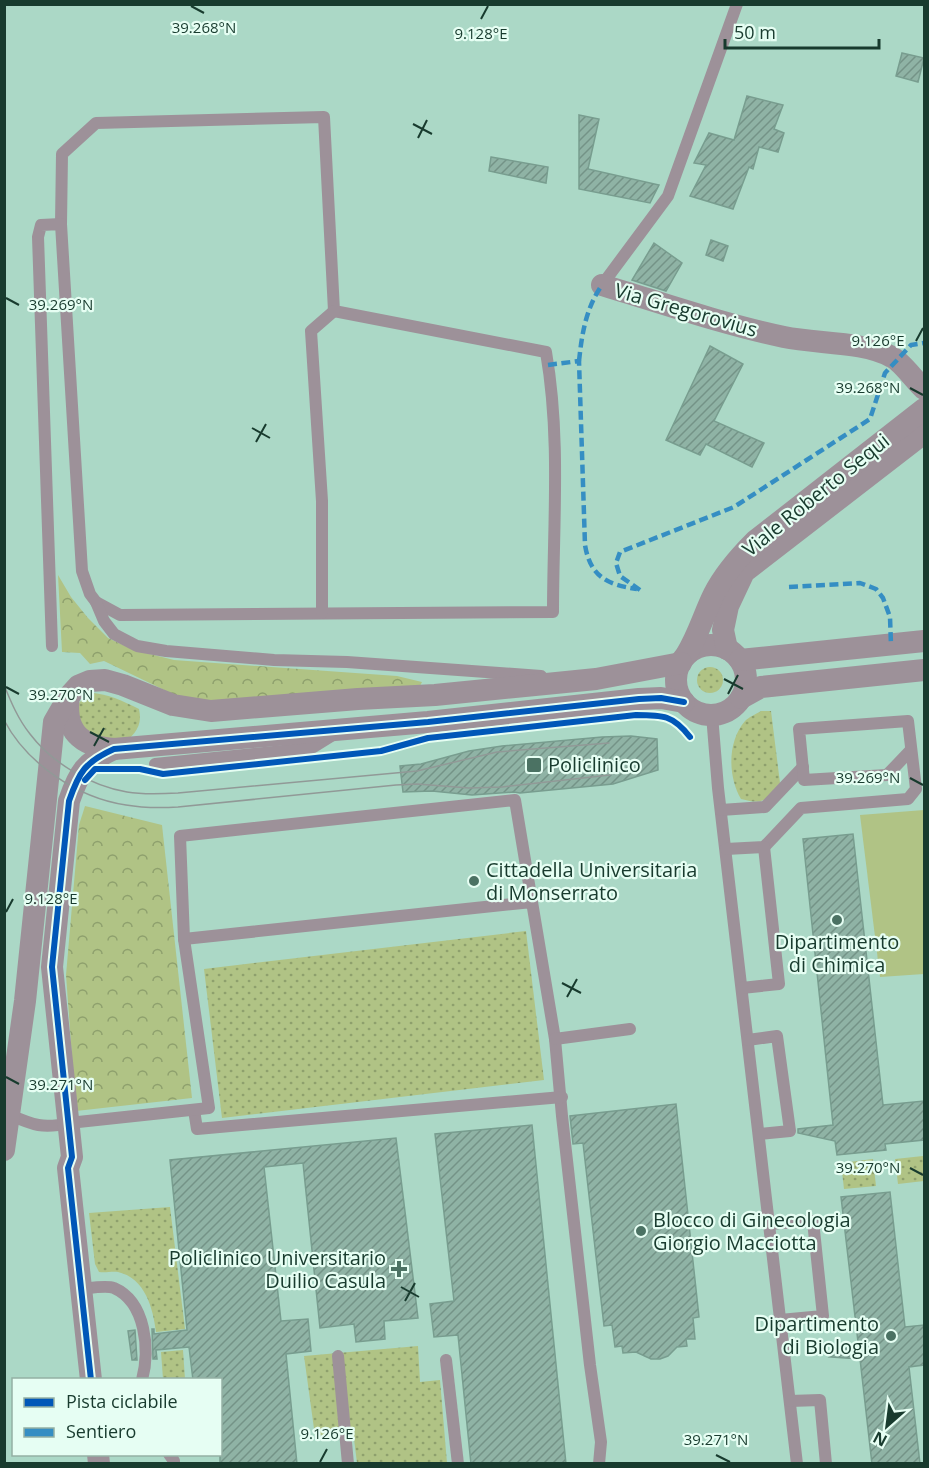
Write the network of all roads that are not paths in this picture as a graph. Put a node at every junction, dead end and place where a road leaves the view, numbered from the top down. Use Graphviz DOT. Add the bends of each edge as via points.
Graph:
graph roads {
  1 [pos="737,4"];
  2 [pos="56,224"];
  3 [pos="602,285"];
  4 [pos="334,311"];
  5 [pos="924,389"];
  6 [pos="924,409"];
  7 [pos="924,433"];
  8 [pos="96,602"];
  9 [pos="322,613"];
  10 [pos="924,642"];
  11 [pos="52,646"];
  12 [pos="733,654"];
  13 [pos="683,659"];
  14 [pos="924,670"];
  15 [pos="596,679"];
  16 [pos="69,696"];
  17 [pos="741,698"];
  18 [pos="684,702"];
  19 [pos="712,715"];
  20 [pos="342,729"];
  21 [pos="114,749"];
  22 [pos="910,751"];
  23 [pos="155,764"];
  24 [pos="802,767"];
  25 [pos="721,810"];
  26 [pos="764,847"];
  27 [pos="726,849"];
  28 [pos="532,902"];
  29 [pos="184,939"];
  30 [pos="742,988"];
  31 [pos="630,1029"];
  32 [pos="555,1039"];
  33 [pos="748,1040"];
  34 [pos="562,1097"];
  35 [pos="194,1110"];
  36 [pos="10,1115"];
  37 [pos="69,1123"];
  38 [pos="759,1134"];
  39 [pos="4,1150"];
  40 [pos="769,1224"];
  41 [pos="82,1289"];
  42 [pos="780,1320"];
  43 [pos="338,1356"];
  44 [pos="446,1360"];
  45 [pos="91,1378"];
  46 [pos="142,1378"];
  47 [pos="790,1401"];
  48 [pos="348,1464"];
  49 [pos="458,1464"];
  50 [pos="599,1464"];
  51 [pos="797,1464"];
  52 [pos="826,1464"];
  1 -- 3 [label="lane, Via Gregorovius" via="668,196"];
  2 -- 4 [label="lane" via="62,154 96,123 324,117"];
  2 -- 8 [label="lane" via="82,571"];
  2 -- 11 [label="lane" via="41,225 38,237"];
  3 -- 5 [label="street, Via Gregorovius" via="764,332 881,352 894,358"];
  4 -- 9 [label="lane" via="311,331 322,501"];
  4 -- 9 [label="lane" via="546,352 554,439 553,612"];
  6 -- 13 [label="street, Viale Roberto Sequi" via="754,541 713,595"];
  7 -- 12 [label="street, Viale Roberto Sequi" via="744,572 728,606 723,630"];
  8 -- 9 [label="lane" via="120,615"];
  8 -- 15 [label="lane" via="114,634 137,646 166,651"];
  10 -- 12 [label="street"];
  12 -- 13 [label="street" via="716,645 705,645"];
  12 -- 17 [label="street" via="744,668 746,678"];
  13 -- 15 [label="street"];
  13 -- 18 [label="street" via="676,683"];
  14 -- 17 [label="street" via="761,687"];
  15 -- 16 [label="street" via="211,711 173,705 105,680 78,686"];
  16 -- 21 [label="street" via="69,723 75,733 98,748"];
  16 -- 36 [label="street" via="54,722"];
  17 -- 19 [label="street" via="724,712"];
  18 -- 19 [label="street"];
  18 -- 20 [label="street" via="639,699"];
  19 -- 25 [label="lane"];
  20 -- 21 [label="street"];
  20 -- 23 [label="lane" via="312,748"];
  21 -- 37 [label="street" via="84,768 69,801 52,967"];
  22 -- 24 [label="lane" via="887,775 804,780"];
  22 -- 24 [label="lane" via="908,721 799,729"];
  22 -- 26 [label="lane" via="916,789 908,799 801,808"];
  24 -- 25 [label="lane" via="765,807"];
  25 -- 27 [label="lane"];
  26 -- 27 [label="lane"];
  26 -- 30 [label="lane" via="779,984"];
  27 -- 30 [label="lane"];
  28 -- 29 [label="lane"];
  28 -- 29 [label="lane" via="515,800 191,834 180,836"];
  28 -- 32 [label="lane"];
  29 -- 35 [label="lane" via="209,1108"];
  30 -- 33 [label="lane"];
  31 -- 32 [label="lane"];
  32 -- 34 [label="lane"];
  33 -- 38 [label="lane"];
  33 -- 38 [label="lane" via="777,1036 790,1131"];
  34 -- 35 [label="lane" via="197,1129"];
  34 -- 50 [label="lane" via="601,1442"];
  35 -- 37 [label="lane"];
  36 -- 37 [label="lane" via="35,1126"];
  36 -- 39 [label="street"];
  37 -- 41 [label="street" via="72,1157 68,1168"];
  38 -- 40 [label="lane"];
  40 -- 42 [label="lane"];
  40 -- 42 [label="lane" via="813,1221 823,1316"];
  41 -- 45 [label="street"];
  41 -- 46 [label="lane" via="112,1287 126,1295 137,1309 145,1359"];
  42 -- 47 [label="lane"];
  43 -- 48 [label="lane"];
  44 -- 49 [label="lane"];
  47 -- 51 [label="lane"];
  47 -- 52 [label="lane" via="820,1400"];
}
